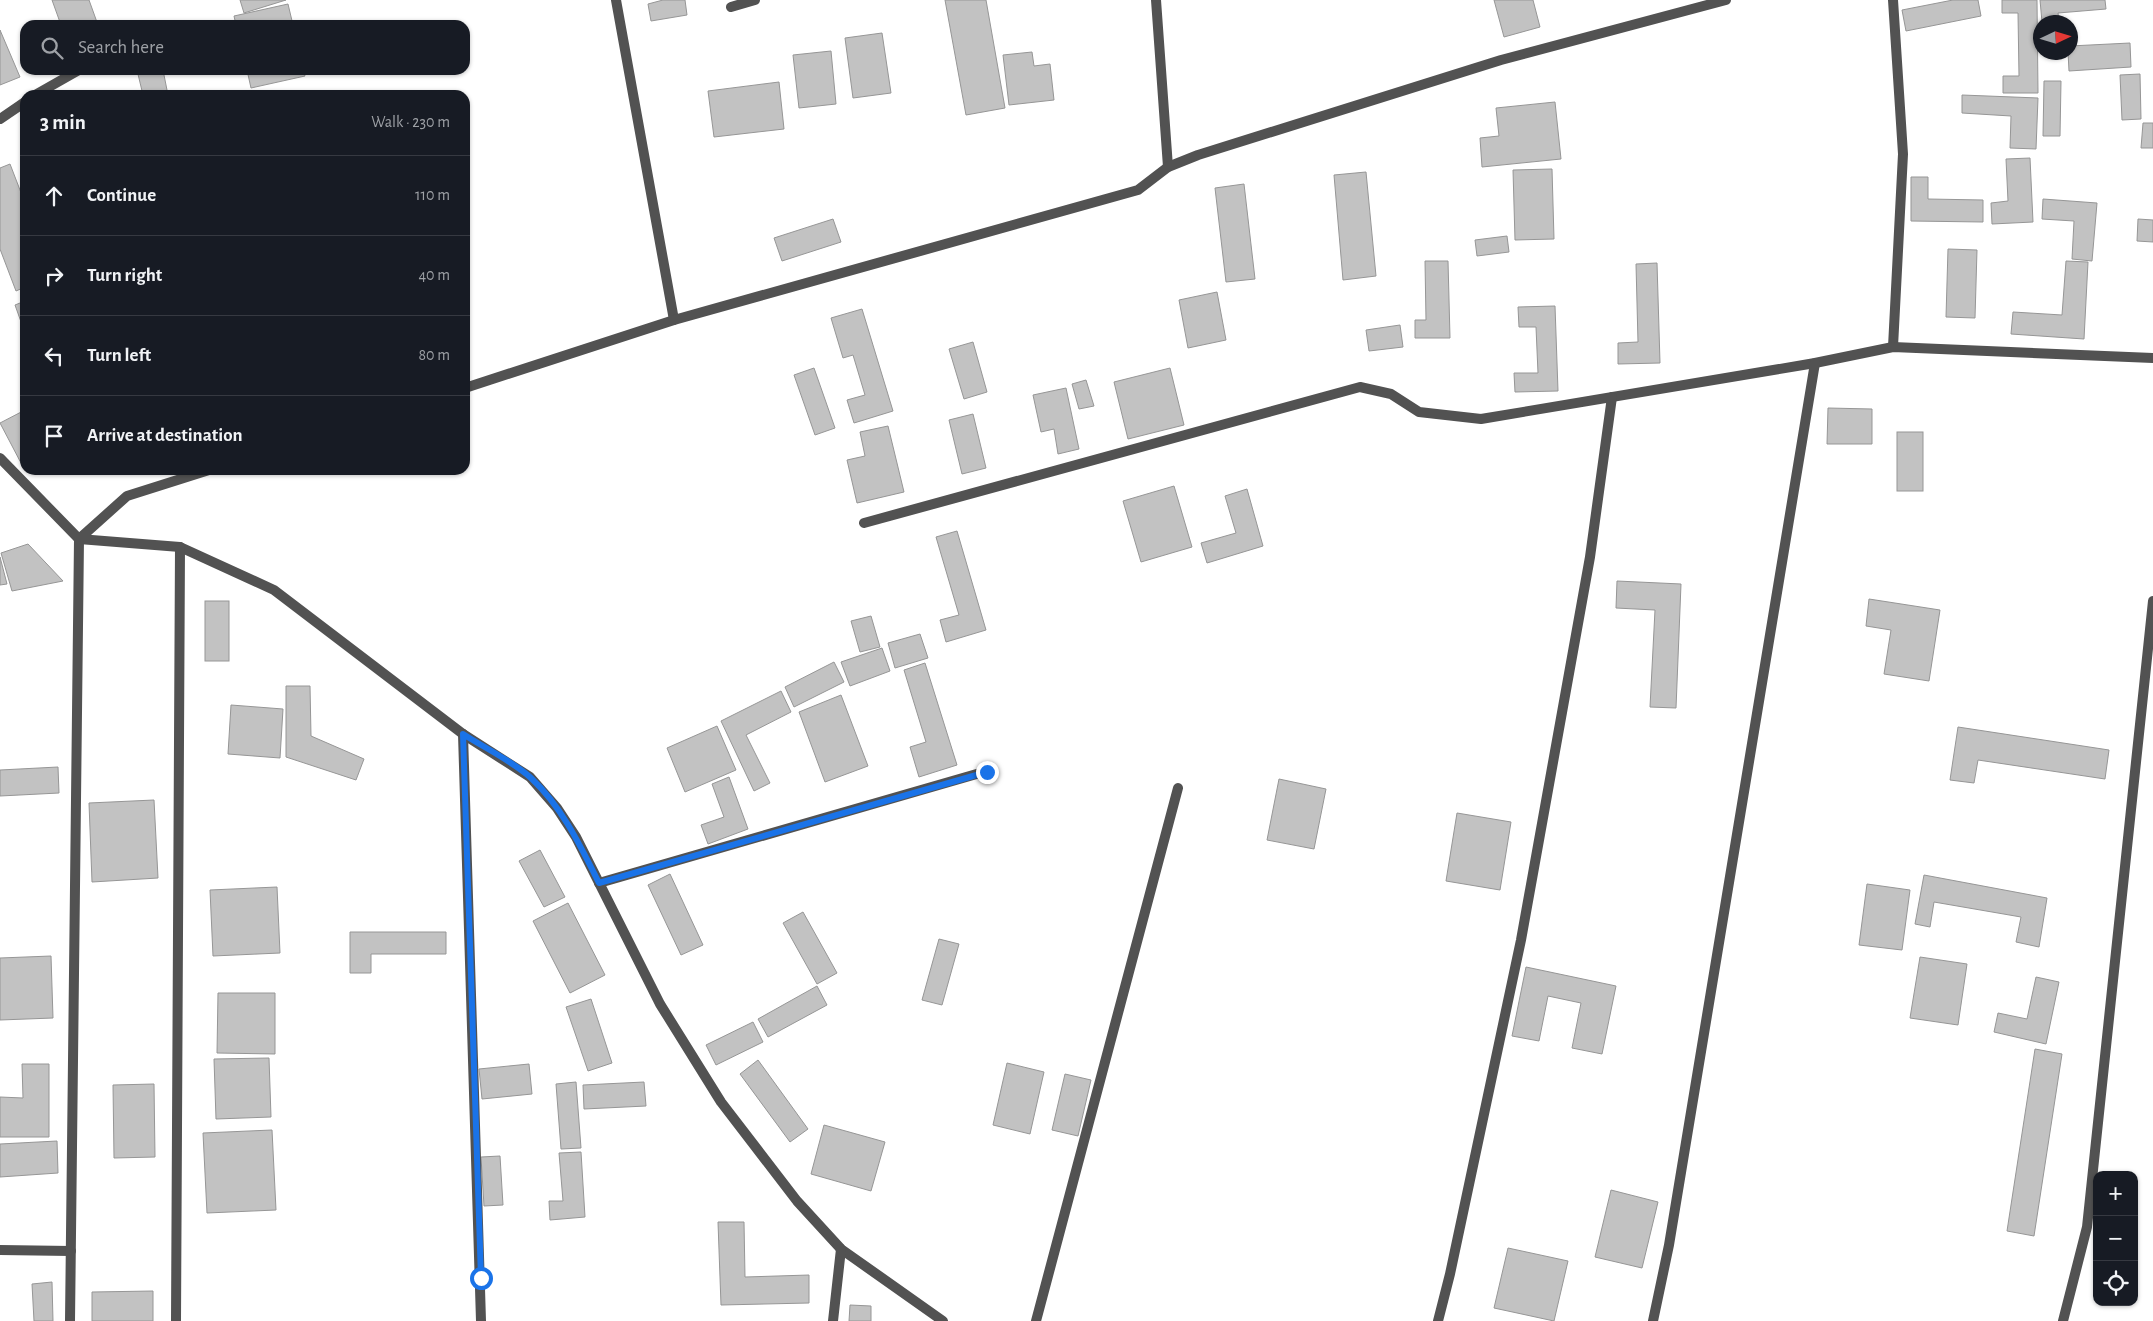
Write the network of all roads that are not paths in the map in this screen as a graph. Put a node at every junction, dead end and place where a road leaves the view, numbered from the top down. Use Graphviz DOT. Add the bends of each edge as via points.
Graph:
graph roads {
  1 [pos="616,0"];
  2 [pos="755,0"];
  3 [pos="1156,0"];
  4 [pos="1726,0"];
  5 [pos="1893,0"];
  6 [pos="731,7"];
  7 [pos="70,75"];
  8 [pos="44,90"];
  9 [pos="20,105"];
  10 [pos="0,119"];
  11 [pos="1168,167"];
  12 [pos="674,320"];
  13 [pos="1893,347"];
  14 [pos="2153,358"];
  15 [pos="1815,363"];
  16 [pos="470,386"];
  17 [pos="1612,397"];
  18 [pos="0,458"];
  19 [pos="193,475"];
  20 [pos="864,523"];
  21 [pos="80,539"];
  22 [pos="180,547"];
  23 [pos="2153,601"];
  24 [pos="463,734"];
  25 [pos="987,772"];
  26 [pos="1178,788"];
  27 [pos="599,883"];
  28 [pos="841,1248"];
  29 [pos="0,1250"];
  30 [pos="71,1251"];
  31 [pos="70,1321"];
  32 [pos="176,1321"];
  33 [pos="482,1321"];
  34 [pos="833,1321"];
  35 [pos="943,1321"];
  36 [pos="1036,1321"];
  37 [pos="1438,1321"];
  38 [pos="1653,1321"];
  39 [pos="2063,1321"];
  1 -- 12 [label="street"];
  2 -- 6 [label="street"];
  3 -- 11 [label="street"];
  4 -- 11 [label="street" via="1501,60"];
  5 -- 13 [label="street" via="1903,154"];
  7 -- 8 [label="street"];
  9 -- 10 [label="street"];
  11 -- 12 [label="street" via="1138,190"];
  12 -- 16 [label="street"];
  13 -- 14 [label="street"];
  13 -- 15 [label="street"];
  15 -- 17 [label="street"];
  15 -- 38 [label="street" via="1669,1245"];
  17 -- 20 [label="street" via="1481,419 1419,412 1390,394 1360,387"];
  17 -- 37 [label="street" via="1590,557 1521,940"];
  18 -- 21 [label="street"];
  19 -- 21 [label="street" via="126,496"];
  21 -- 22 [label="street"];
  21 -- 30 [label="street"];
  22 -- 24 [label="street" via="274,590"];
  22 -- 32 [label="street"];
  23 -- 39 [label="street" via="2087,1227"];
  24 -- 27 [label="street" via="530,777 557,808 576,837"];
  24 -- 33 [label="street"];
  25 -- 27 [label="street"];
  26 -- 36 [label="street"];
  27 -- 28 [label="street" via="660,1004 721,1102 797,1201"];
  28 -- 34 [label="street"];
  28 -- 35 [label="street"];
  29 -- 30 [label="street"];
  30 -- 31 [label="street"];
}
